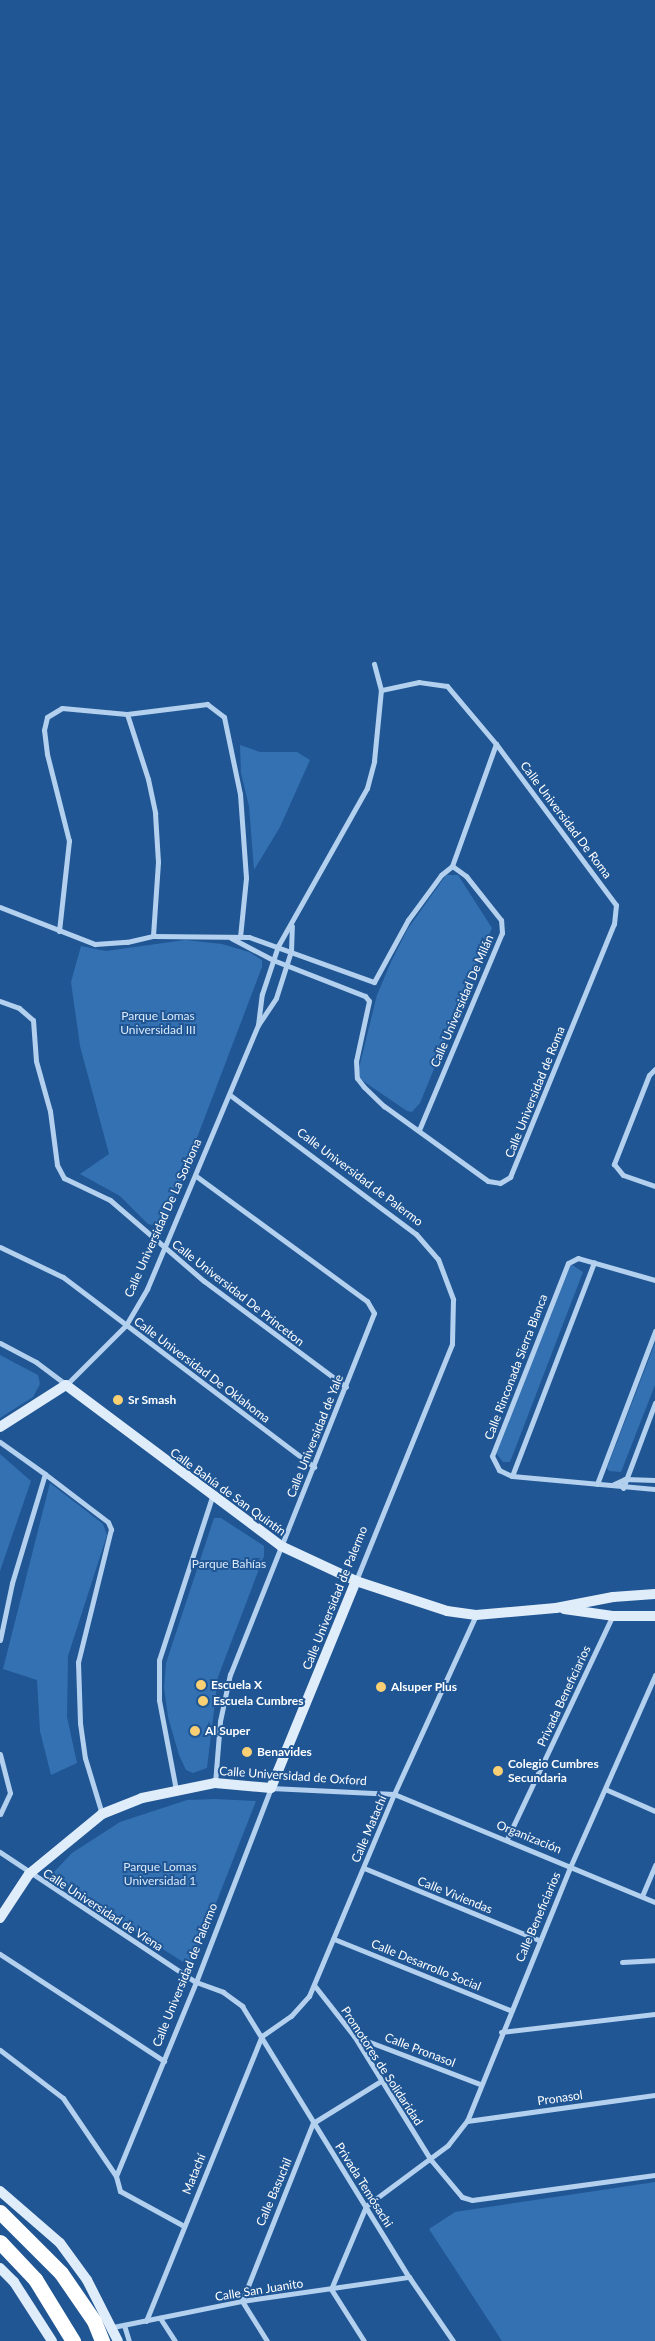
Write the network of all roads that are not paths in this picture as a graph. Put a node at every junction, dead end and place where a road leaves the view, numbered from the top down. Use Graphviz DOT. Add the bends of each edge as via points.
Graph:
graph roads {
  1 [pos="374,664"];
  2 [pos="381,690"];
  3 [pos="127,714"];
  4 [pos="496,744"];
  5 [pos="452,866"];
  6 [pos="0,907"];
  7 [pos="616,911"];
  8 [pos="292,926"];
  9 [pos="59,931"];
  10 [pos="153,936"];
  11 [pos="240,936"];
  12 [pos="231,938"];
  13 [pos="238,944"];
  14 [pos="278,946"];
  15 [pos="291,952"];
  16 [pos="273,960"];
  17 [pos="287,965"];
  18 [pos="0,1001"];
  19 [pos="258,1025"];
  20 [pos="655,1069"];
  21 [pos="230,1095"];
  22 [pos="420,1130"];
  23 [pos="196,1176"];
  24 [pos="655,1186"];
  25 [pos="0,1247"];
  26 [pos="164,1248"];
  27 [pos="594,1262"];
  28 [pos="655,1280"];
  29 [pos="126,1325"];
  30 [pos="655,1331"];
  31 [pos="0,1343"];
  32 [pos="66,1385"];
  33 [pos="346,1386"];
  34 [pos="655,1403"];
  35 [pos="0,1427"];
  36 [pos="0,1442"];
  37 [pos="314,1467"];
  38 [pos="45,1474"];
  39 [pos="512,1476"];
  40 [pos="625,1480"];
  41 [pos="655,1480"];
  42 [pos="597,1484"];
  43 [pos="614,1484"];
  44 [pos="623,1488"];
  45 [pos="655,1489"];
  46 [pos="212,1497"];
  47 [pos="281,1546"];
  48 [pos="356,1581"];
  49 [pos="655,1594"];
  50 [pos="556,1608"];
  51 [pos="476,1615"];
  52 [pos="613,1616"];
  53 [pos="655,1616"];
  54 [pos="0,1640"];
  55 [pos="655,1675"];
  56 [pos="0,1754"];
  57 [pos="215,1783"];
  58 [pos="271,1788"];
  59 [pos="604,1789"];
  60 [pos="176,1790"];
  61 [pos="394,1794"];
  62 [pos="655,1811"];
  63 [pos="0,1814"];
  64 [pos="102,1814"];
  65 [pos="507,1839"];
  66 [pos="0,1852"];
  67 [pos="571,1865"];
  68 [pos="655,1865"];
  69 [pos="364,1868"];
  70 [pos="29,1874"];
  71 [pos="642,1896"];
  72 [pos="655,1902"];
  73 [pos="0,1918"];
  74 [pos="334,1939"];
  75 [pos="539,1940"];
  76 [pos="0,1954"];
  77 [pos="655,1960"];
  78 [pos="622,1962"];
  79 [pos="196,1982"];
  80 [pos="314,1984"];
  81 [pos="510,2010"];
  82 [pos="655,2014"];
  83 [pos="501,2032"];
  84 [pos="262,2036"];
  85 [pos="354,2036"];
  86 [pos="0,2050"];
  87 [pos="164,2061"];
  88 [pos="381,2081"];
  89 [pos="480,2084"];
  90 [pos="655,2094"];
  91 [pos="467,2121"];
  92 [pos="313,2123"];
  93 [pos="431,2160"];
  94 [pos="655,2175"];
  95 [pos="116,2176"];
  96 [pos="0,2191"];
  97 [pos="366,2206"];
  98 [pos="0,2212"];
  99 [pos="184,2226"];
  100 [pos="0,2242"];
  101 [pos="0,2268"];
  102 [pos="409,2277"];
  103 [pos="332,2289"];
  104 [pos="242,2301"];
  105 [pos="160,2318"];
  106 [pos="146,2321"];
  107 [pos="124,2325"];
  108 [pos="113,2327"];
  109 [pos="52,2341"];
  110 [pos="73,2341"];
  111 [pos="102,2341"];
  112 [pos="118,2341"];
  113 [pos="129,2341"];
  114 [pos="175,2341"];
  115 [pos="267,2341"];
  116 [pos="364,2341"];
  117 [pos="453,2341"];
  1 -- 2 [label="street, Calle Universidad De La Sorbona"];
  2 -- 4 [label="street, Calle Universidad De Roma" via="419,682 447,686"];
  2 -- 8 [label="street, Calle Universidad De La Sorbona" via="374,761 367,788"];
  3 -- 9 [label="street" via="62,708 52,712 44,724 47,754 66,818 69,841"];
  3 -- 10 [label="street" via="148,779 155,813 158,862"];
  3 -- 11 [label="street" via="198,704 211,705 224,716 236,763 244,828 245,904"];
  4 -- 5 [label="street"];
  4 -- 7 [label="street, Calle Universidad De Roma" via="610,894"];
  5 -- 15 [label="street" via="441,875 408,920 378,978 371,983"];
  5 -- 22 [label="street, Calle Universidad De Milán" via="466,876 501,920 502,933"];
  6 -- 9 [label="street"];
  7 -- 22 [label="street, Calle Universidad de Roma" via="614,924 510,1177 500,1183 488,1181"];
  8 -- 14 [label="street, Calle Universidad De La Sorbona"];
  8 -- 15 [label="street, Calle Universidad De La Sorbona"];
  9 -- 10 [label="street" via="95,944"];
  10 -- 12 [label="street"];
  11 -- 12 [label="street"];
  11 -- 13 [label="street"];
  11 -- 14 [label="street"];
  12 -- 13 [label="street"];
  13 -- 16 [label="street"];
  14 -- 15 [label="street"];
  14 -- 16 [label="street, Calle Universidad De La Sorbona"];
  15 -- 17 [label="street, Calle Universidad De La Sorbona"];
  16 -- 17 [label="street"];
  16 -- 19 [label="street, Calle Universidad De La Sorbona" via="258,1011"];
  17 -- 19 [label="street, Calle Universidad De La Sorbona" via="276,998"];
  17 -- 22 [label="street" via="363,995 369,1001 357,1051 357,1078 372,1096"];
  18 -- 26 [label="street, Calle Universidad De Princeton" via="19,1008 33,1020 33,1046 50,1111 59,1172 68,1182 110,1200"];
  19 -- 21 [label="street, Calle Universidad De La Sorbona"];
  20 -- 24 [label="street" via="649,1075 614,1164 623,1175"];
  21 -- 23 [label="street, Calle Universidad De La Sorbona"];
  21 -- 48 [label="street, Calle Universidad de Palermo" via="416,1234 438,1259 453,1300 452,1344"];
  23 -- 26 [label="street, Calle Universidad De La Sorbona"];
  23 -- 33 [label="street, Calle Universidad de Yale" via="372,1307 374,1319"];
  25 -- 29 [label="street, Calle Universidad De Oklahoma" via="63,1277"];
  26 -- 29 [label="street, Calle Universidad De La Sorbona" via="147,1289"];
  26 -- 33 [label="street, Calle Universidad De Princeton"];
  27 -- 28 [label="street, Calle Rinconada Sierra Blanca"];
  27 -- 39 [label="street"];
  27 -- 39 [label="street, Calle Rinconada Sierra Blanca" via="578,1258 568,1263 492,1456 498,1470"];
  29 -- 32 [label="street, Calle Universidad De La Sorbona"];
  29 -- 37 [label="street, Calle Universidad De Oklahoma"];
  30 -- 42 [label="street"];
  31 -- 32 [label="street, Calle Bahía de San Quintín" via="36,1362"];
  32 -- 35 [label="street, Calle Universidad De La Sorbona"];
  32 -- 46 [label="street, Calle Bahía de San Quintín"];
  33 -- 37 [label="street, Calle Universidad de Yale"];
  34 -- 40 [label="street"];
  36 -- 38 [label="street"];
  37 -- 47 [label="street, Calle Universidad de Yale"];
  38 -- 54 [label="street" via="12,1583"];
  38 -- 64 [label="street" via="108,1522 112,1532 78,1662 84,1750"];
  39 -- 42 [label="street"];
  40 -- 41 [label="street"];
  40 -- 43 [label="street"];
  40 -- 44 [label="street"];
  42 -- 43 [label="street"];
  43 -- 44 [label="street"];
  44 -- 45 [label="street"];
  46 -- 47 [label="street, Calle Bahía de San Quintín"];
  46 -- 60 [label="street" via="158,1660 158,1700"];
  47 -- 48 [label="street, Calle Bahía de San Quintín"];
  47 -- 57 [label="street, Calle Universidad de Yale" via="230,1674 220,1721"];
  48 -- 51 [label="street, Calle Bahía de San Quintín" via="436,1608"];
  48 -- 58 [label="street, Calle Universidad de Palermo"];
  49 -- 50 [label="street, Calle Bahía de San Quintín" via="613,1597"];
  50 -- 51 [label="street, Calle Bahía de San Quintín"];
  50 -- 52 [label="street, Calle Bahía de San Quintín"];
  51 -- 61 [label="street, Calle Matachí"];
  52 -- 53 [label="street, Calle Bahía de San Quintín"];
  52 -- 65 [label="street, Privada Beneficiarios"];
  55 -- 59 [label="street, Calle Beneficiarios"];
  56 -- 63 [label="street" via="10,1793"];
  57 -- 58 [label="street, Calle Universidad de Oxford"];
  57 -- 60 [label="street, Calle Universidad de Oxford"];
  58 -- 61 [label="street, Calle Universidad de Oxford"];
  58 -- 79 [label="street, Calle Universidad de Palermo"];
  59 -- 62 [label="street"];
  59 -- 67 [label="street, Calle Beneficiarios"];
  60 -- 64 [label="street, Calle Universidad de Oxford"];
  61 -- 65 [label="street, Organización"];
  61 -- 69 [label="street, Calle Matachí"];
  64 -- 70 [label="street, Calle Universidad de Oxford"];
  65 -- 67 [label="street, Organización"];
  66 -- 70 [label="street, Calle Universidad de Viena"];
  67 -- 71 [label="street, Organización"];
  67 -- 75 [label="street, Calle Beneficiarios"];
  68 -- 71 [label="street"];
  69 -- 74 [label="street, Calle Matachí"];
  69 -- 75 [label="street, Calle Viviendas"];
  70 -- 73 [label="street, Calle Universidad de Oxford"];
  70 -- 79 [label="street, Calle Universidad de Viena"];
  71 -- 72 [label="street, Organización"];
  74 -- 80 [label="street, Calle Matachí"];
  74 -- 81 [label="street, Calle Desarrollo Social"];
  75 -- 81 [label="street, Calle Beneficiarios"];
  76 -- 87 [label="street"];
  77 -- 78 [label="street"];
  79 -- 84 [label="street, Calle Universidad de Viena" via="234,1999"];
  79 -- 87 [label="street, Calle Universidad de Palermo"];
  80 -- 84 [label="street, Calle Matachí" via="302,2006"];
  80 -- 85 [label="street, Promotores de Solidaridad"];
  81 -- 83 [label="street, Calle Beneficiarios"];
  82 -- 83 [label="street"];
  83 -- 89 [label="street, Calle Beneficiarios"];
  84 -- 92 [label="street, Privada Temósachi"];
  84 -- 99 [label="street, Matachí"];
  85 -- 88 [label="street, Promotores de Solidaridad"];
  85 -- 89 [label="street, Calle Pronasol"];
  86 -- 95 [label="street" via="63,2098"];
  87 -- 95 [label="street, Calle Universidad de Palermo"];
  88 -- 92 [label="street"];
  88 -- 93 [label="street, Promotores de Solidaridad"];
  89 -- 91 [label="street, Calle Beneficiarios"];
  90 -- 91 [label="street, Pronasol"];
  91 -- 93 [label="street, Calle Beneficiarios"];
  92 -- 97 [label="street, Privada Temósachi"];
  92 -- 104 [label="street, Calle Basuchil"];
  93 -- 94 [label="street, Promotores de Solidaridad" via="458,2195 472,2200"];
  93 -- 97 [label="street, Calle Beneficiarios"];
  95 -- 99 [label="street" via="120,2191"];
  96 -- 108 [label="street" via="60,2242 87,2280"];
  97 -- 102 [label="street, Privada Temósachi"];
  97 -- 103 [label="street"];
  98 -- 111 [label="highway" via="61,2273 94,2322"];
  99 -- 106 [label="street, Matachí"];
  100 -- 110 [label="highway" via="34,2279"];
  101 -- 109 [label="street" via="14,2282"];
  102 -- 103 [label="street, Calle San Juanito"];
  102 -- 117 [label="street, Privada Temósachi"];
  103 -- 104 [label="street, Calle San Juanito"];
  103 -- 116 [label="street"];
  104 -- 105 [label="street, Calle San Juanito"];
  104 -- 115 [label="street"];
  105 -- 106 [label="street, Calle San Juanito"];
  105 -- 114 [label="street"];
  106 -- 107 [label="street, Calle San Juanito"];
  107 -- 108 [label="street, Calle San Juanito"];
  107 -- 113 [label="street"];
  108 -- 112 [label="street"];
}
